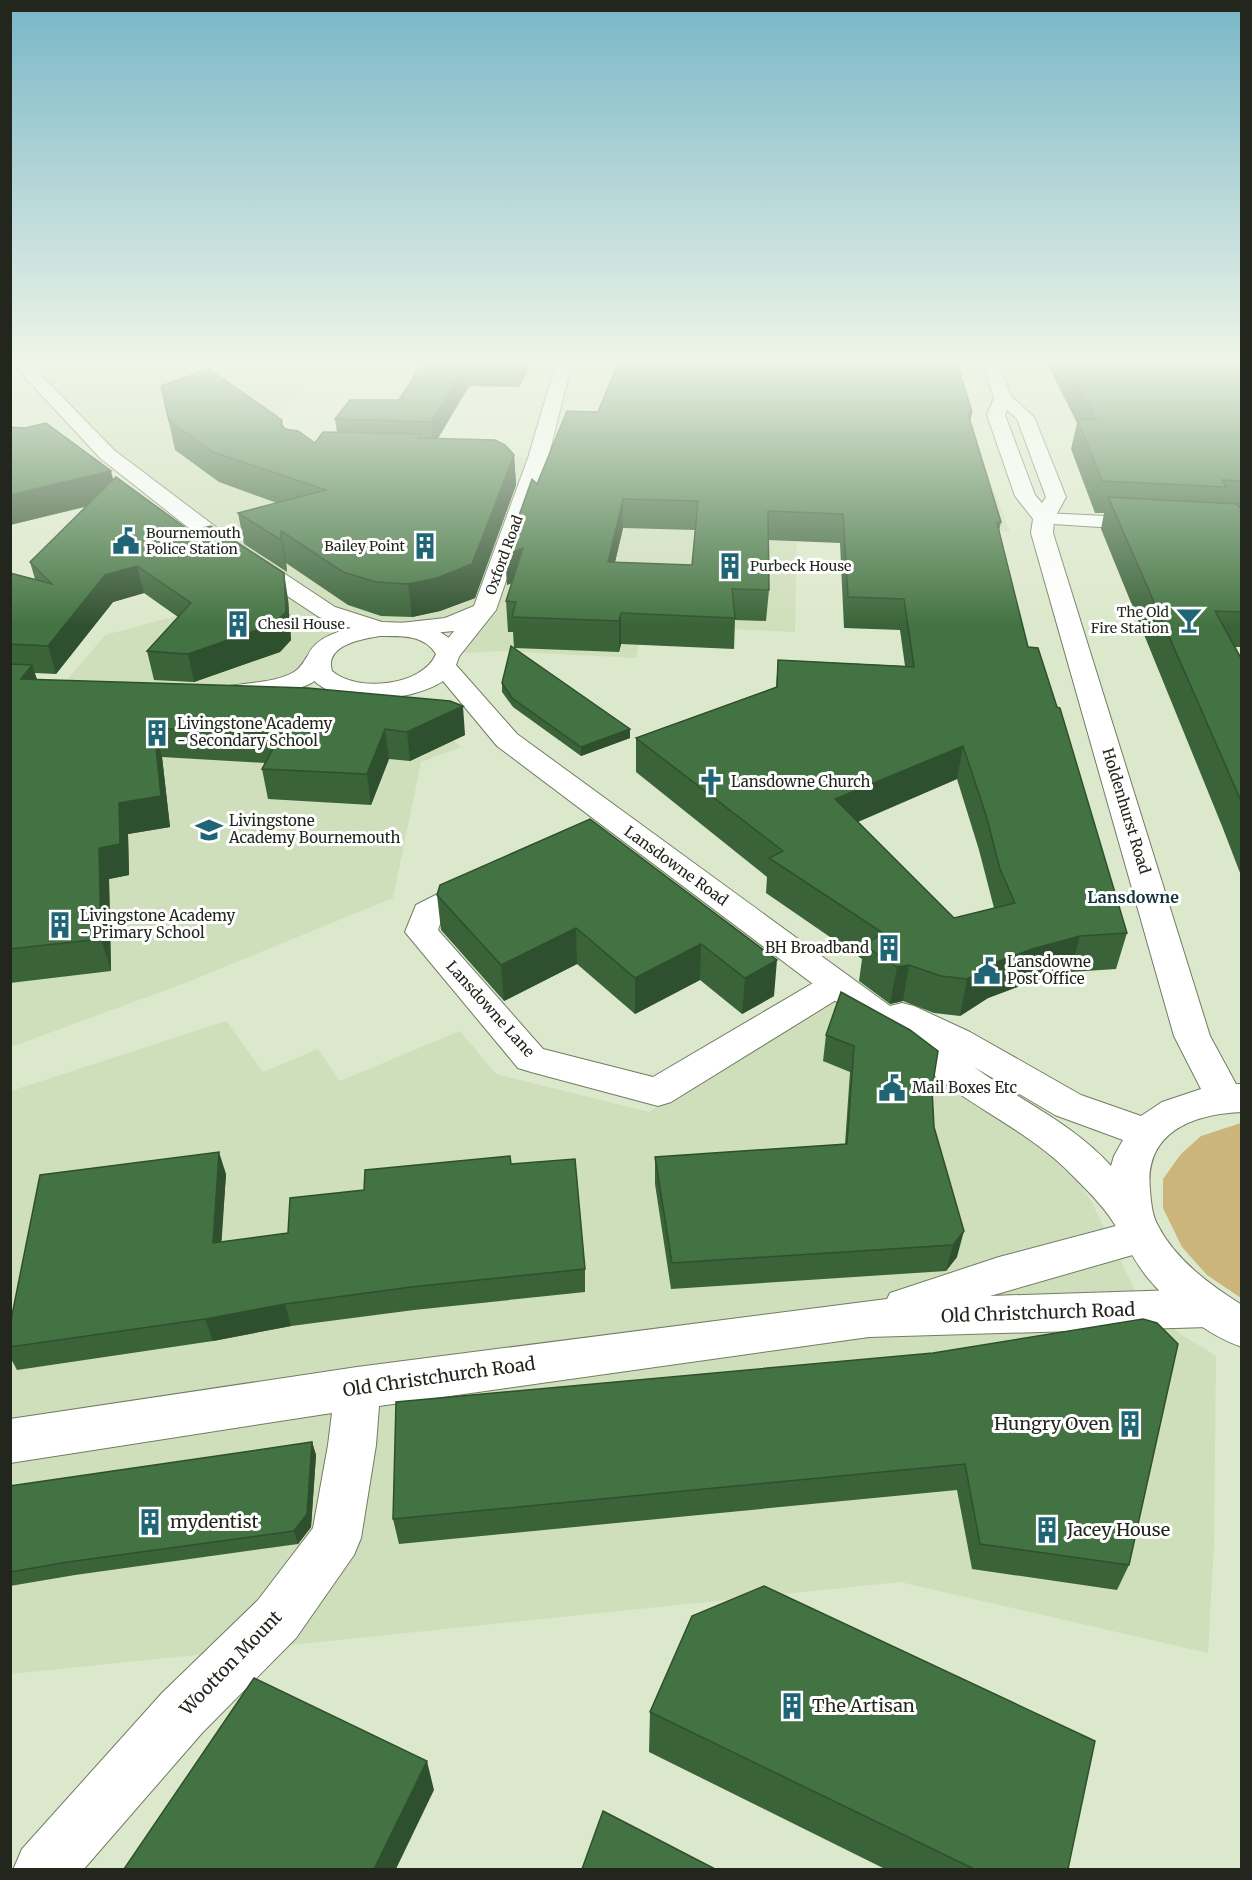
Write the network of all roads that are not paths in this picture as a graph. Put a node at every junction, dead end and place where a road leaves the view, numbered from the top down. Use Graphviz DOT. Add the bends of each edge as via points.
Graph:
graph roads {
  1 [pos="105,451"];
  2 [pos="540,451"];
  3 [pos="1009,451"];
  4 [pos="1038,451"];
  5 [pos="516,457"];
  6 [pos="538,458"];
  7 [pos="1044,519"];
  8 [pos="1164,525"];
  9 [pos="484,610"];
  10 [pos="327,612"];
  11 [pos="390,629"];
  12 [pos="325,650"];
  13 [pos="446,661"];
  14 [pos="373,691"];
  15 [pos="424,708"];
  16 [pos="455,720"];
  17 [pos="507,740"];
  18 [pos="611,818"];
  19 [pos="580,834"];
  20 [pos="509,870"];
  21 [pos="841,986"];
  22 [pos="1233,1098"];
  23 [pos="1146,1133"];
  24 [pos="1138,1227"];
  25 [pos="869,1318"];
  26 [pos="1225,1318"];
  27 [pos="357,1388"];
  28 [pos="10,1441"];
  29 [pos="43,1869"];
  1 -- 10 [label="main road" via="221,542"];
  2 -- 6 [label="main road, Oxford Road"];
  3 -- 7 [label="main road, Holdenhurst Road" via="1025,496"];
  4 -- 7 [label="main road, Holdenhurst Road" via="1056,497"];
  5 -- 6 [label="main road"];
  6 -- 9 [label="main road, Oxford Road"];
  7 -- 8 [label="main road"];
  7 -- 22 [label="main road, Holdenhurst Road" via="1042,533 1192,1036"];
  9 -- 11 [label="main road, Oxford Road" via="449,625"];
  9 -- 13 [label="main road, Oxford Road"];
  10 -- 11 [label="main road"];
  10 -- 12 [label="main road"];
  11 -- 12 [label="main road" via="361,632"];
  11 -- 13 [label="main road, Lansdowne Road" via="434,637 444,645"];
  12 -- 14 [label="main road" via="318,665 330,682"];
  12 -- 14 [label="main road, Oxford Road" via="304,677 274,686 216,693 300,700"];
  13 -- 14 [label="main road, Oxford Road" via="435,676 420,683"];
  13 -- 17 [label="main road, Lansdowne Road"];
  14 -- 15 [label="main road"];
  16 -- 17 [label="main road, Lansdowne Road"];
  17 -- 18 [label="main road, Lansdowne Road"];
  18 -- 19 [label="main road"];
  18 -- 21 [label="main road, Lansdowne Road"];
  20 -- 21 [label="main road, Lansdowne Lane" via="427,912 421,932 531,1059 658,1092"];
  21 -- 23 [label="main road, Lansdowne Road" via="957,1041 1068,1105"];
  21 -- 24 [label="main road, Lansdowne Road" via="1087,1165"];
  22 -- 23 [label="main road" via="1193,1104 1167,1115"];
  23 -- 24 [label="main road" via="1132,1157 1127,1186"];
  24 -- 25 [label="main road, Old Christchurch Road"];
  24 -- 26 [label="main road, Lansdowne Road" via="1168,1273"];
  25 -- 26 [label="main road, Old Christchurch Road"];
  25 -- 27 [label="main road, Old Christchurch Road"];
  27 -- 28 [label="main road, Old Christchurch Road"];
  27 -- 29 [label="main road, Wootton Mount" via="336,1538 277,1619 182,1713"];
}
